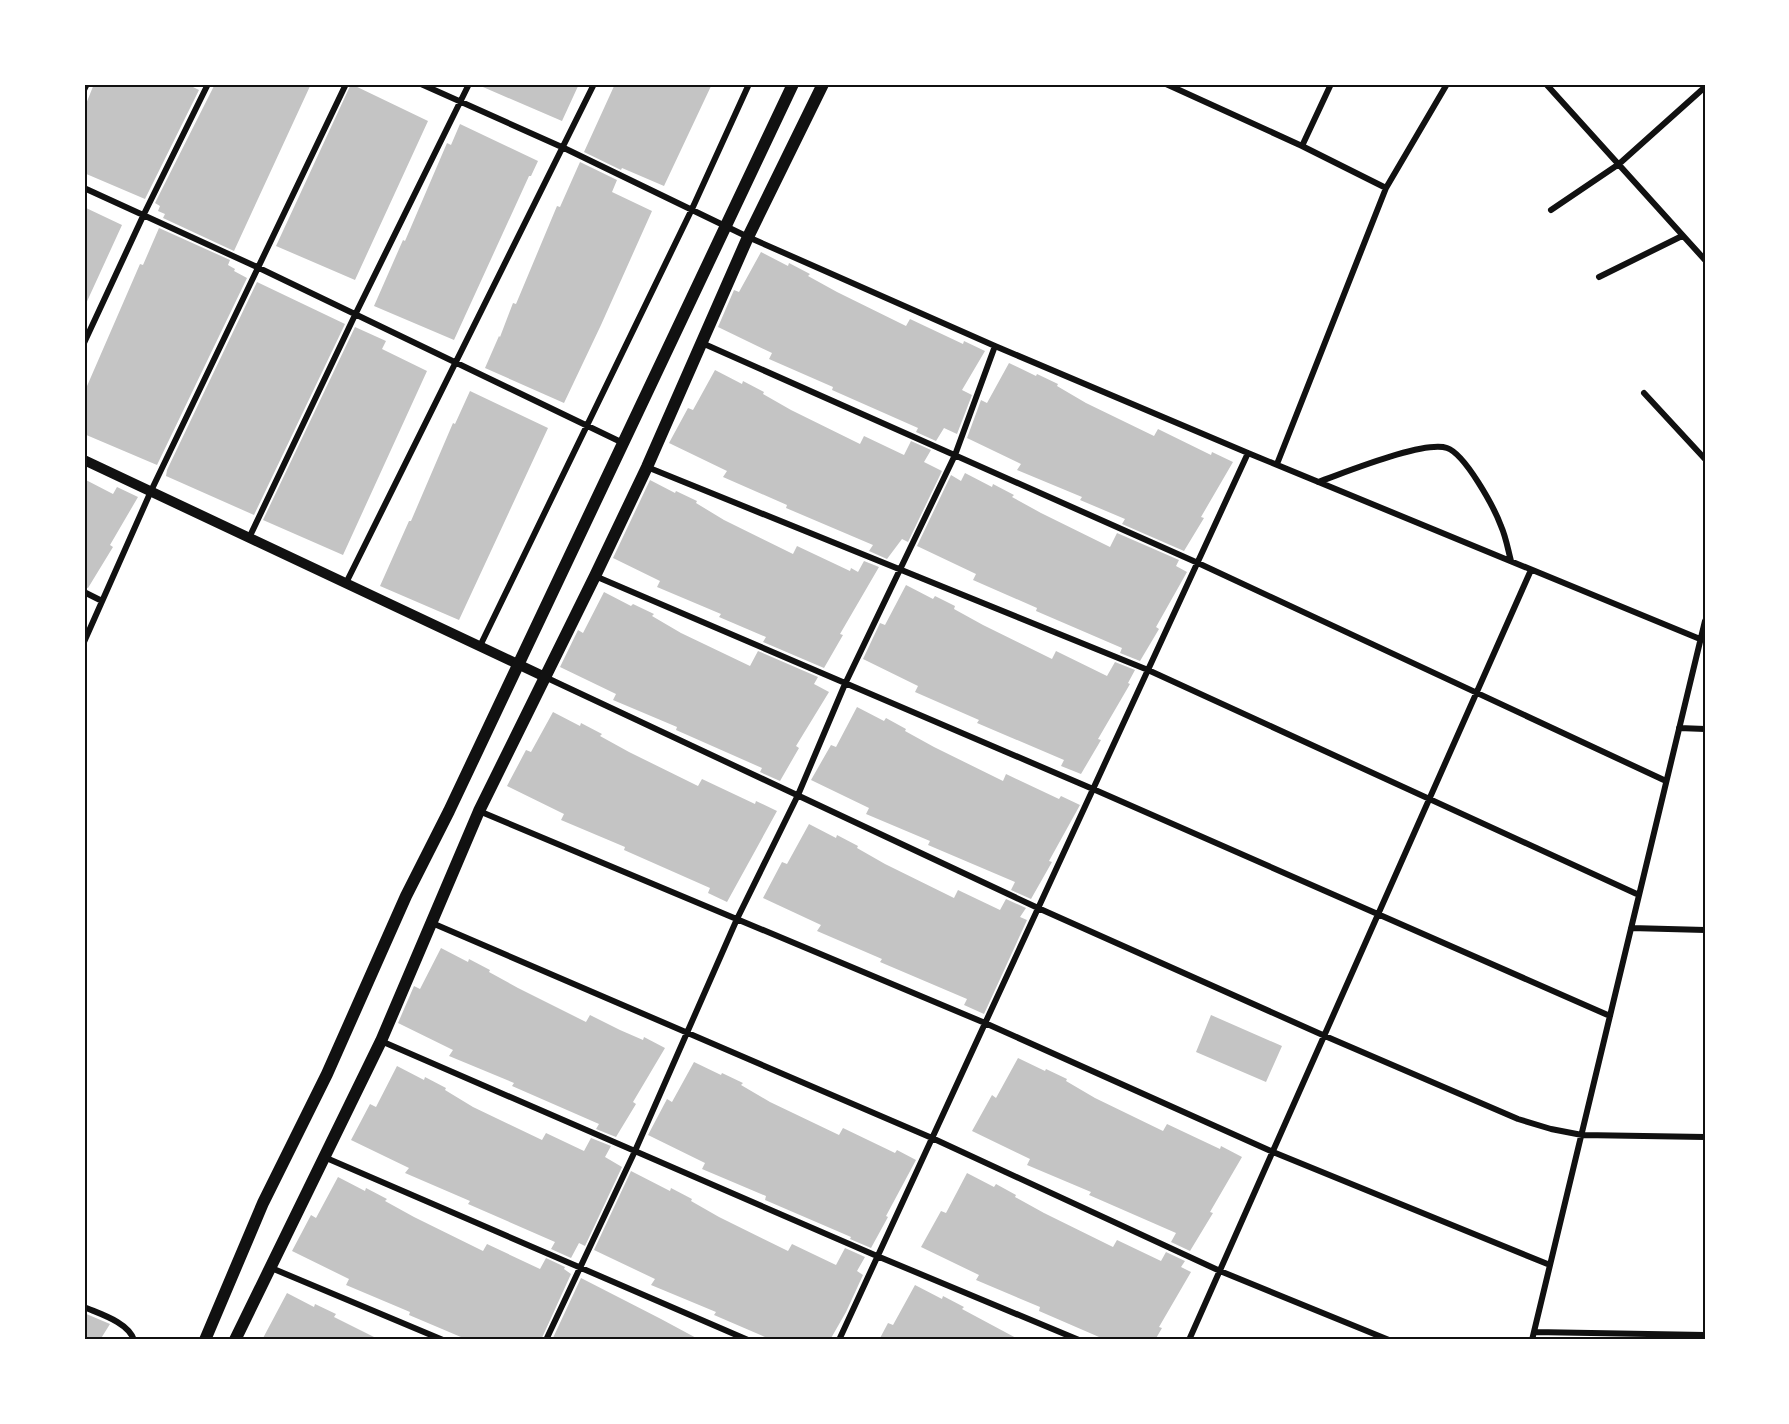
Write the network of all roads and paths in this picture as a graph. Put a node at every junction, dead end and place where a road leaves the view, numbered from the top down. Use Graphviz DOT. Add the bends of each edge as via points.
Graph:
graph roads {
  1 [pos="87,84"];
  2 [pos="208,84"];
  3 [pos="346,84"];
  4 [pos="421,84"];
  5 [pos="470,84"];
  6 [pos="594,84"];
  7 [pos="749,84"];
  8 [pos="793,84"];
  9 [pos="823,84"];
  10 [pos="1166,84"];
  11 [pos="1331,84"];
  12 [pos="1447,84"];
  13 [pos="1546,84"];
  14 [pos="1705,87"];
  15 [pos="84,90"];
  16 [pos="461,102"];
  17 [pos="1302,146"];
  18 [pos="564,148"];
  19 [pos="1618,164"];
  20 [pos="84,188"];
  21 [pos="1386,188"];
  22 [pos="692,209"];
  23 [pos="1551,210"];
  24 [pos="144,214"];
  25 [pos="727,226"];
  26 [pos="1682,236"];
  27 [pos="748,237"];
  28 [pos="1705,260"];
  29 [pos="257,267"];
  30 [pos="1599,277"];
  31 [pos="355,315"];
  32 [pos="84,343"];
  33 [pos="702,343"];
  34 [pos="995,346"];
  35 [pos="454,362"];
  36 [pos="1644,393"];
  37 [pos="586,425"];
  38 [pos="623,443"];
  39 [pos="1248,453"];
  40 [pos="955,455"];
  41 [pos="1705,459"];
  42 [pos="84,460"];
  43 [pos="1277,464"];
  44 [pos="646,467"];
  45 [pos="1318,482"];
  46 [pos="151,491"];
  47 [pos="249,538"];
  48 [pos="1511,561"];
  49 [pos="1198,563"];
  50 [pos="899,569"];
  51 [pos="1531,570"];
  52 [pos="595,576"];
  53 [pos="346,583"];
  54 [pos="84,592"];
  55 [pos="102,601"];
  56 [pos="1705,621"];
  57 [pos="1701,639"];
  58 [pos="84,642"];
  59 [pos="480,646"];
  60 [pos="519,664"];
  61 [pos="1148,670"];
  62 [pos="545,677"];
  63 [pos="845,684"];
  64 [pos="1477,692"];
  65 [pos="1679,728"];
  66 [pos="1705,729"];
  67 [pos="1666,781"];
  68 [pos="1093,789"];
  69 [pos="798,795"];
  70 [pos="1429,801"];
  71 [pos="479,811"];
  72 [pos="1639,895"];
  73 [pos="1038,908"];
  74 [pos="1378,916"];
  75 [pos="738,918"];
  76 [pos="431,923"];
  77 [pos="1630,928"];
  78 [pos="1705,930"];
  79 [pos="1610,1016"];
  80 [pos="985,1023"];
  81 [pos="687,1033"];
  82 [pos="1325,1036"];
  83 [pos="381,1041"];
  84 [pos="1582,1135"];
  85 [pos="1705,1137"];
  86 [pos="932,1138"];
  87 [pos="635,1151"];
  88 [pos="1273,1152"];
  89 [pos="324,1157"];
  90 [pos="877,1256"];
  91 [pos="1550,1265"];
  92 [pos="269,1266"];
  93 [pos="580,1267"];
  94 [pos="1220,1271"];
  95 [pos="84,1307"];
  96 [pos="1534,1332"];
  97 [pos="1705,1335"];
  98 [pos="133,1337"];
  99 [pos="205,1340"];
  100 [pos="235,1340"];
  101 [pos="443,1340"];
  102 [pos="546,1340"];
  103 [pos="748,1340"];
  104 [pos="838,1340"];
  105 [pos="1079,1340"];
  106 [pos="1190,1340"];
  107 [pos="1389,1340"];
  108 [pos="1532,1340"];
  1 -- 15 [label="street"];
  2 -- 24 [label="street"];
  3 -- 29 [label="street"];
  4 -- 16 [label="street"];
  5 -- 16 [label="street"];
  6 -- 18 [label="street"];
  7 -- 22 [label="street"];
  8 -- 25 [label="main road"];
  9 -- 27 [label="main road"];
  10 -- 17 [label="street"];
  11 -- 17 [label="street"];
  12 -- 21 [label="street"];
  13 -- 19 [label="street"];
  14 -- 19 [label="street"];
  16 -- 18 [label="street"];
  16 -- 31 [label="street"];
  17 -- 21 [label="street"];
  18 -- 22 [label="street"];
  18 -- 35 [label="street"];
  19 -- 23 [label="street"];
  19 -- 26 [label="street"];
  20 -- 24 [label="street"];
  21 -- 43 [label="street"];
  22 -- 25 [label="street"];
  22 -- 37 [label="street"];
  24 -- 29 [label="street"];
  24 -- 32 [label="street"];
  25 -- 27 [label="street"];
  25 -- 38 [label="main road"];
  26 -- 28 [label="street"];
  26 -- 30 [label="street"];
  27 -- 33 [label="main road"];
  27 -- 34 [label="street"];
  29 -- 31 [label="street"];
  29 -- 46 [label="street"];
  31 -- 35 [label="street"];
  31 -- 47 [label="street"];
  33 -- 40 [label="street"];
  33 -- 44 [label="main road"];
  34 -- 39 [label="street"];
  34 -- 40 [label="street"];
  35 -- 37 [label="street"];
  35 -- 53 [label="street"];
  36 -- 41 [label="street"];
  37 -- 38 [label="street"];
  37 -- 59 [label="street"];
  38 -- 60 [label="main road"];
  39 -- 43 [label="street"];
  39 -- 49 [label="street"];
  40 -- 49 [label="street"];
  40 -- 50 [label="street"];
  42 -- 46 [label="street"];
  43 -- 45 [label="street"];
  44 -- 50 [label="street"];
  44 -- 52 [label="main road"];
  45 -- 48 [label="street"];
  45 -- 48 [label="street" via="1424,448 1446,448 1462,458 1484,493 1501,525"];
  46 -- 47 [label="street"];
  46 -- 55 [label="street"];
  47 -- 53 [label="street"];
  48 -- 51 [label="street"];
  49 -- 61 [label="street"];
  49 -- 64 [label="street"];
  50 -- 61 [label="street"];
  50 -- 63 [label="street"];
  51 -- 57 [label="street"];
  51 -- 64 [label="street"];
  52 -- 62 [label="main road"];
  52 -- 63 [label="street"];
  53 -- 59 [label="street"];
  54 -- 55 [label="street"];
  55 -- 58 [label="street"];
  56 -- 57 [label="street"];
  57 -- 65 [label="street"];
  59 -- 60 [label="street"];
  60 -- 62 [label="street"];
  60 -- 99 [label="main road" via="388,933 352,1020 263,1203"];
  61 -- 68 [label="street"];
  61 -- 70 [label="street"];
  62 -- 69 [label="street"];
  62 -- 71 [label="main road"];
  63 -- 68 [label="street"];
  63 -- 69 [label="street"];
  64 -- 67 [label="street"];
  64 -- 70 [label="street"];
  65 -- 66 [label="street"];
  65 -- 67 [label="street"];
  67 -- 72 [label="street"];
  68 -- 73 [label="street"];
  68 -- 74 [label="street"];
  69 -- 73 [label="street"];
  69 -- 75 [label="street"];
  70 -- 72 [label="street"];
  70 -- 74 [label="street"];
  71 -- 75 [label="street"];
  71 -- 76 [label="main road"];
  72 -- 77 [label="street"];
  73 -- 80 [label="street"];
  73 -- 82 [label="street"];
  74 -- 79 [label="street"];
  74 -- 82 [label="street"];
  75 -- 80 [label="street"];
  75 -- 81 [label="street"];
  76 -- 81 [label="street"];
  76 -- 83 [label="main road"];
  77 -- 78 [label="street"];
  77 -- 79 [label="street"];
  79 -- 84 [label="street"];
  80 -- 86 [label="street"];
  80 -- 88 [label="street"];
  81 -- 86 [label="street"];
  81 -- 87 [label="street"];
  82 -- 84 [label="street" via="1518,1119"];
  82 -- 88 [label="street"];
  83 -- 87 [label="street"];
  83 -- 89 [label="main road"];
  84 -- 85 [label="street"];
  84 -- 91 [label="street"];
  86 -- 90 [label="street"];
  86 -- 94 [label="street"];
  87 -- 90 [label="street"];
  87 -- 93 [label="street"];
  88 -- 91 [label="street"];
  88 -- 94 [label="street"];
  89 -- 92 [label="main road"];
  89 -- 93 [label="street"];
  90 -- 104 [label="street"];
  90 -- 105 [label="street"];
  91 -- 96 [label="street"];
  92 -- 100 [label="main road"];
  92 -- 101 [label="street"];
  93 -- 102 [label="street"];
  93 -- 103 [label="street"];
  94 -- 106 [label="street"];
  94 -- 107 [label="street"];
  95 -- 98 [label="street" via="115,1322"];
  96 -- 97 [label="street"];
  96 -- 108 [label="street"];
}
